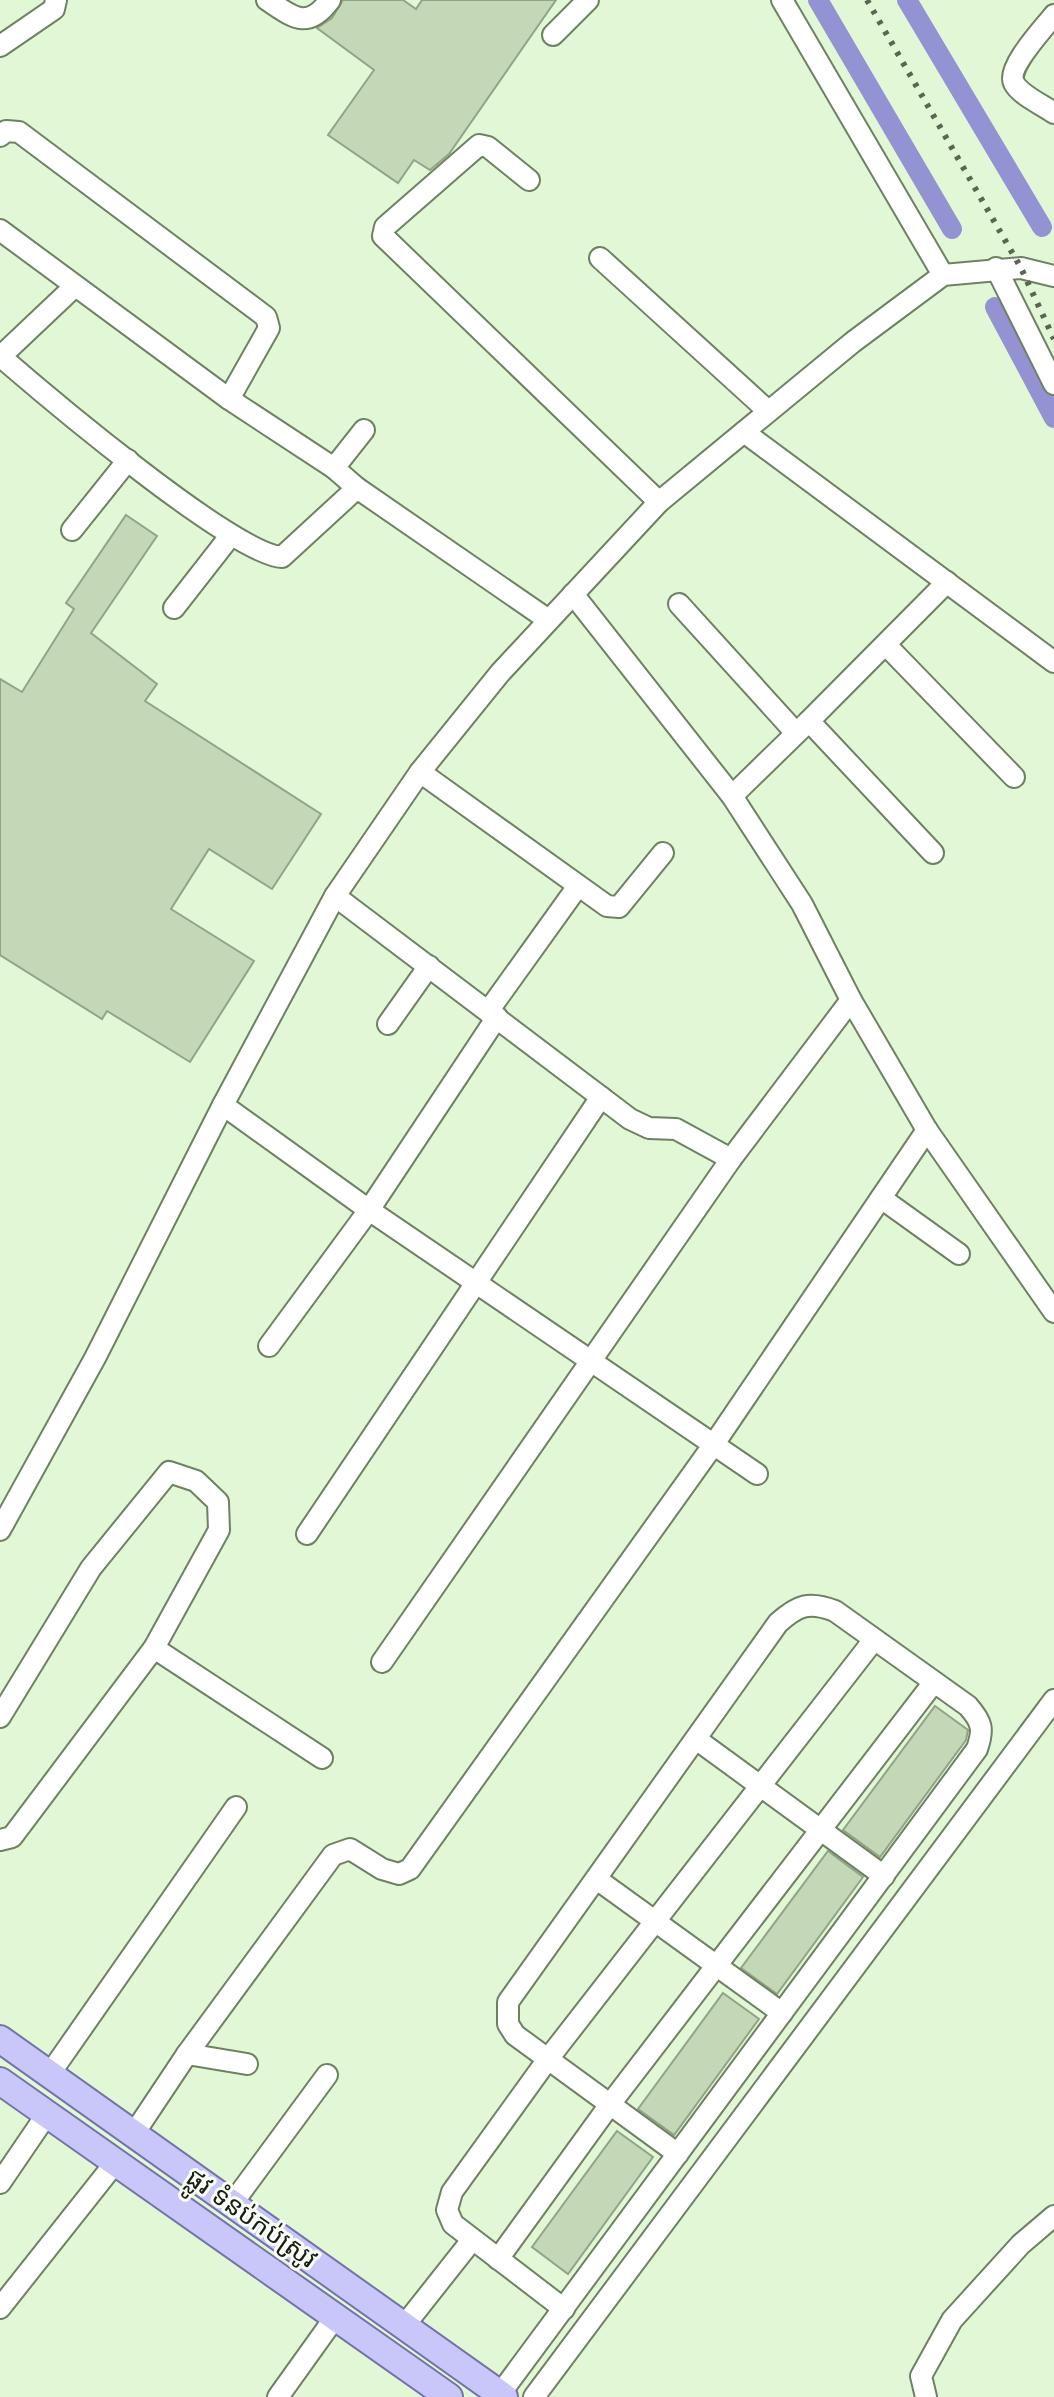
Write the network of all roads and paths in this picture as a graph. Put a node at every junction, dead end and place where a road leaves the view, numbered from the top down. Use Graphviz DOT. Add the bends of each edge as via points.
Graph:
graph roads {
  1 [pos="56,0"];
  2 [pos="267,0"];
  3 [pos="330,0"];
  4 [pos="588,0"];
  5 [pos="782,0"];
  6 [pos="1054,15"];
  7 [pos="553,35"];
  8 [pos="0,46"];
  9 [pos="1054,113"];
  10 [pos="0,136"];
  11 [pos="529,180"];
  12 [pos="0,230"];
  13 [pos="600,258"];
  14 [pos="996,268"];
  15 [pos="943,275"];
  16 [pos="1054,276"];
  17 [pos="74,287"];
  18 [pos="0,357"];
  19 [pos="1054,384"];
  20 [pos="229,399"];
  21 [pos="767,410"];
  22 [pos="364,430"];
  23 [pos="744,432"];
  24 [pos="128,460"];
  25 [pos="334,468"];
  26 [pos="357,488"];
  27 [pos="659,502"];
  28 [pos="72,530"];
  29 [pos="231,535"];
  30 [pos="947,582"];
  31 [pos="573,594"];
  32 [pos="679,604"];
  33 [pos="174,608"];
  34 [pos="547,619"];
  35 [pos="887,646"];
  36 [pos="1054,662"];
  37 [pos="802,727"];
  38 [pos="420,772"];
  39 [pos="1014,777"];
  40 [pos="732,796"];
  41 [pos="663,853"];
  42 [pos="933,853"];
  43 [pos="578,886"];
  44 [pos="335,896"];
  45 [pos="429,966"];
  46 [pos="851,1000"];
  47 [pos="493,1014"];
  48 [pos="388,1024"];
  49 [pos="601,1097"];
  50 [pos="223,1105"];
  51 [pos="927,1130"];
  52 [pos="731,1159"];
  53 [pos="881,1198"];
  54 [pos="369,1210"];
  55 [pos="959,1254"];
  56 [pos="477,1281"];
  57 [pos="1054,1312"];
  58 [pos="269,1346"];
  59 [pos="589,1362"];
  60 [pos="714,1444"];
  61 [pos="757,1474"];
  62 [pos="0,1530"];
  63 [pos="307,1534"];
  64 [pos="873,1641"];
  65 [pos="154,1648"];
  66 [pos="382,1662"];
  67 [pos="934,1682"];
  68 [pos="1054,1700"];
  69 [pos="0,1717"];
  70 [pos="696,1739"];
  71 [pos="322,1758"];
  72 [pos="761,1786"];
  73 [pos="236,1807"];
  74 [pos="819,1829"];
  75 [pos="0,1840"];
  76 [pos="884,1876"];
  77 [pos="598,1880"];
  78 [pos="655,1923"];
  79 [pos="716,1967"];
  80 [pos="782,2013"];
  81 [pos="0,2039"];
  82 [pos="187,2054"];
  83 [pos="548,2059"];
  84 [pos="247,2064"];
  85 [pos="49,2075"];
  86 [pos="327,2075"];
  87 [pos="0,2081"];
  88 [pos="611,2103"];
  89 [pos="47,2114"];
  90 [pos="133,2135"];
  91 [pos="678,2154"];
  92 [pos="115,2163"];
  93 [pos="0,2183"];
  94 [pos="232,2204"];
  95 [pos="1054,2216"];
  96 [pos="472,2240"];
  97 [pos="498,2259"];
  98 [pos="0,2308"];
  99 [pos="564,2309"];
  100 [pos="336,2316"];
  101 [pos="404,2326"];
  102 [pos="502,2396"];
  103 [pos="278,2397"];
  104 [pos="449,2397"];
  105 [pos="534,2397"];
  106 [pos="926,2397"];
  1 -- 8 [label="street" via="54,9"];
  2 -- 3 [label="street" via="297,19 309,19"];
  4 -- 7 [label="street"];
  5 -- 15 [label="street"];
  6 -- 9 [label="street" via="1014,68 1012,79"];
  10 -- 20 [label="street" via="19,132 266,317 269,328"];
  11 -- 27 [label="street" via="479,145 385,227 383,236"];
  12 -- 17 [label="street"];
  13 -- 21 [label="street"];
  14 -- 15 [label="street"];
  14 -- 16 [label="street"];
  14 -- 19 [label="street"];
  15 -- 21 [label="street"];
  17 -- 18 [label="street"];
  17 -- 20 [label="street"];
  18 -- 24 [label="street"];
  20 -- 25 [label="street"];
  21 -- 23 [label="street"];
  22 -- 25 [label="street"];
  23 -- 27 [label="street"];
  23 -- 30 [label="street"];
  24 -- 28 [label="street"];
  24 -- 29 [label="street"];
  25 -- 26 [label="street"];
  26 -- 29 [label="street" via="282,557 268,556"];
  26 -- 34 [label="street"];
  27 -- 31 [label="street"];
  29 -- 33 [label="street"];
  30 -- 35 [label="street"];
  30 -- 36 [label="street"];
  31 -- 34 [label="street"];
  31 -- 40 [label="street"];
  32 -- 37 [label="street"];
  34 -- 38 [label="street"];
  35 -- 37 [label="street"];
  35 -- 39 [label="street"];
  37 -- 40 [label="street"];
  37 -- 42 [label="street"];
  38 -- 43 [label="street"];
  38 -- 44 [label="street"];
  40 -- 46 [label="street" via="802,904"];
  41 -- 43 [label="street" via="619,907 597,901"];
  43 -- 47 [label="street"];
  44 -- 45 [label="street"];
  44 -- 50 [label="street"];
  45 -- 47 [label="street"];
  45 -- 48 [label="street"];
  46 -- 51 [label="street"];
  46 -- 52 [label="street"];
  47 -- 49 [label="street"];
  47 -- 54 [label="street"];
  49 -- 52 [label="street" via="649,1128 676,1129"];
  49 -- 56 [label="street"];
  50 -- 54 [label="street"];
  50 -- 62 [label="street" via="95,1358"];
  51 -- 53 [label="street"];
  51 -- 57 [label="street"];
  52 -- 59 [label="street"];
  53 -- 55 [label="street"];
  53 -- 60 [label="street"];
  54 -- 56 [label="street"];
  54 -- 58 [label="street"];
  56 -- 59 [label="street"];
  56 -- 63 [label="street"];
  59 -- 60 [label="street"];
  59 -- 66 [label="street"];
  60 -- 61 [label="street"];
  60 -- 82 [label="street" via="410,1869 399,1874 382,1869 350,1849 333,1855"];
  64 -- 67 [label="street"];
  64 -- 70 [label="street" via="835,1611 817,1604 798,1606 778,1623"];
  64 -- 72 [label="street"];
  65 -- 69 [label="street" via="219,1530 218,1502 196,1481 169,1472 91,1568"];
  65 -- 71 [label="street"];
  65 -- 75 [label="street" via="12,1837"];
  67 -- 74 [label="street"];
  67 -- 76 [label="street" via="968,1706 983,1731 977,1749"];
  68 -- 105 [label="street"];
  70 -- 72 [label="street"];
  70 -- 77 [label="street"];
  72 -- 74 [label="street"];
  72 -- 78 [label="street"];
  73 -- 85 [label="street"];
  74 -- 76 [label="street"];
  74 -- 79 [label="street"];
  76 -- 80 [label="street"];
  77 -- 78 [label="street"];
  77 -- 83 [label="street" via="508,2002 508,2024 515,2035"];
  78 -- 79 [label="street"];
  78 -- 83 [label="street"];
  79 -- 80 [label="street"];
  79 -- 88 [label="street"];
  80 -- 91 [label="street"];
  81 -- 85 [label="main road, ផ្លូវ ទំនប់កប់ស្រូវ"];
  82 -- 84 [label="street"];
  82 -- 90 [label="street"];
  83 -- 88 [label="street"];
  83 -- 96 [label="street" via="452,2192 447,2210 453,2224"];
  85 -- 90 [label="main road, ផ្លូវ ទំនប់កប់ស្រូវ"];
  86 -- 94 [label="street"];
  87 -- 89 [label="main road, ផ្លូវ ទំនប់កប់ស្រូវ"];
  88 -- 91 [label="street"];
  88 -- 97 [label="street"];
  89 -- 92 [label="main road, ផ្លូវ ទំនប់កប់ស្រូវ"];
  89 -- 93 [label="street"];
  90 -- 94 [label="main road, ផ្លូវ ទំនប់កប់ស្រូវ"];
  91 -- 99 [label="street"];
  92 -- 98 [label="street"];
  92 -- 100 [label="main road, ផ្លូវ ទំនប់កប់ស្រូវ"];
  94 -- 101 [label="main road, ផ្លូវ ទំនប់កប់ស្រូវ"];
  95 -- 106 [label="street" via="952,2320 921,2376"];
  96 -- 97 [label="street"];
  96 -- 101 [label="street"];
  97 -- 99 [label="street"];
  99 -- 102 [label="street"];
  100 -- 103 [label="street"];
  100 -- 104 [label="main road, ផ្លូវ ទំនប់កប់ស្រូវ"];
  101 -- 102 [label="main road, ផ្លូវ ទំនប់កប់ស្រូវ"];
}
